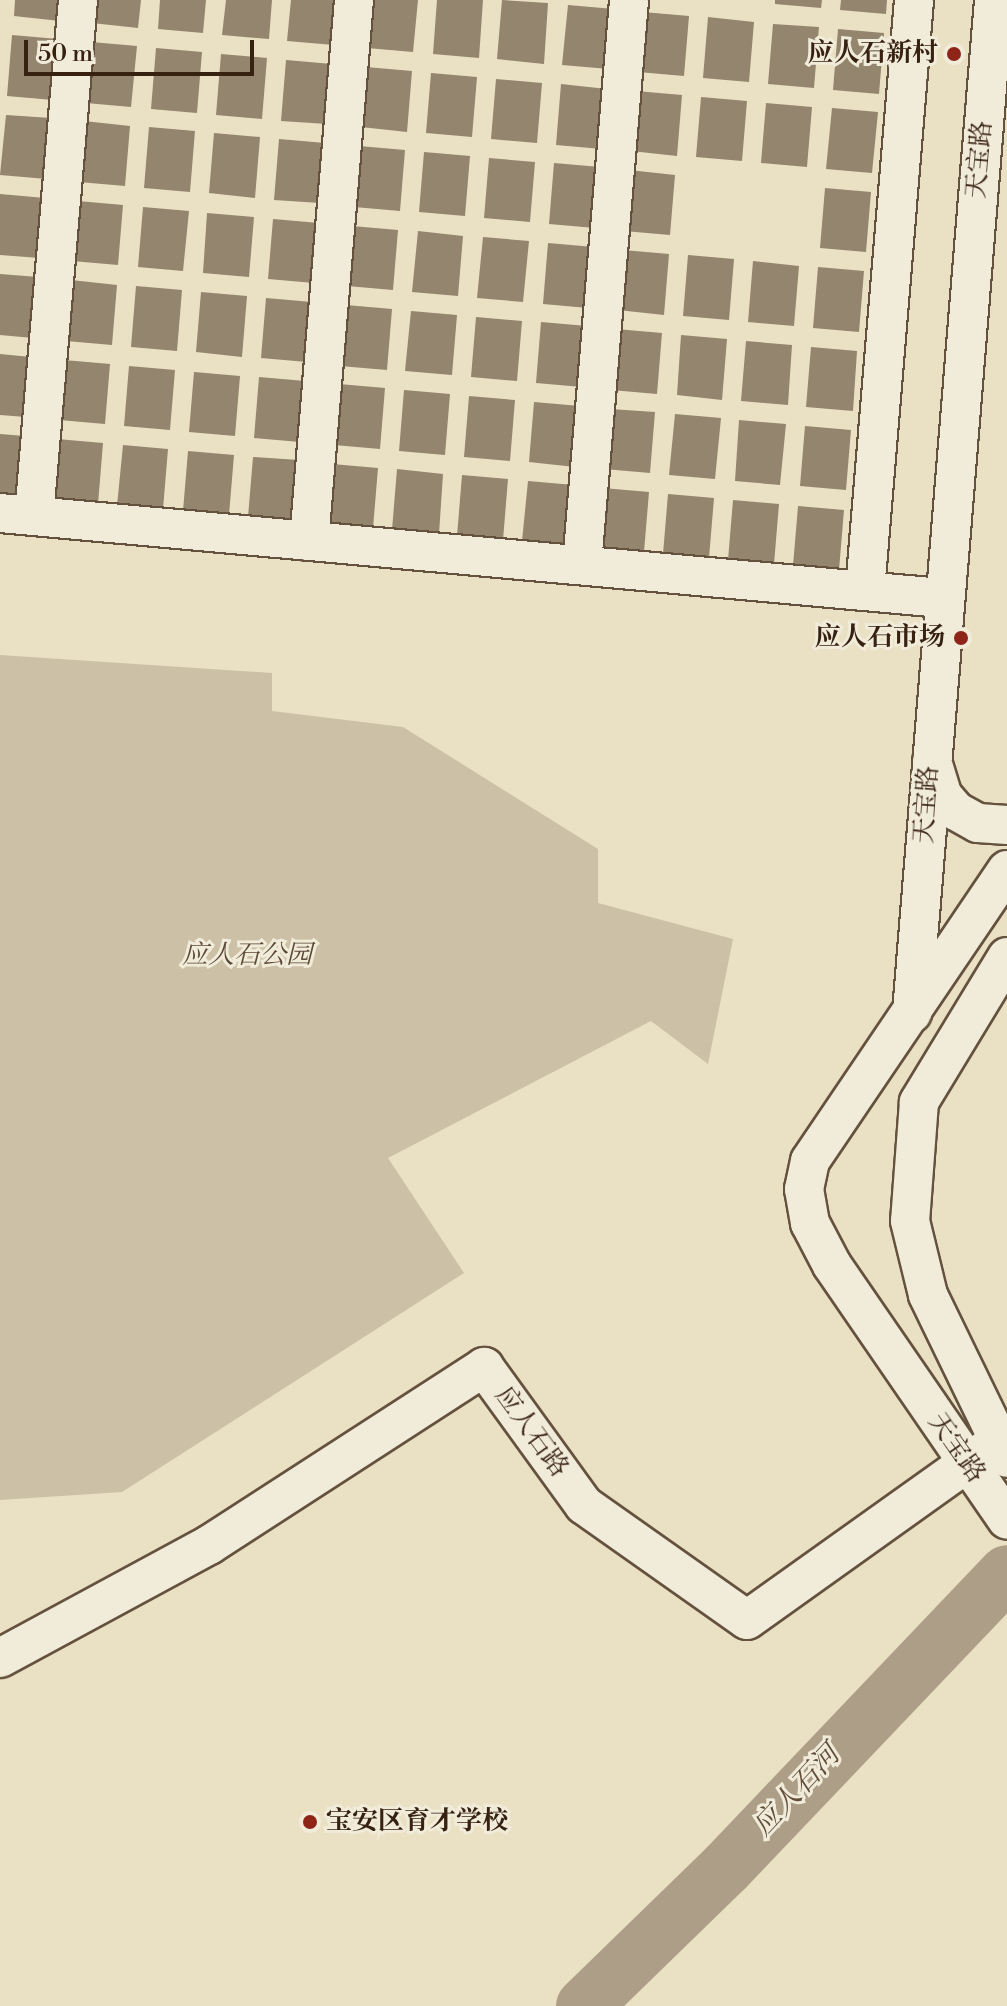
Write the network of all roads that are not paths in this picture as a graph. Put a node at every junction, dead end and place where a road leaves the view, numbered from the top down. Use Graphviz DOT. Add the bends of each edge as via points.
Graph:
graph roads {
  1 [pos="78,0"];
  2 [pos="354,0"];
  3 [pos="629,0"];
  4 [pos="914,0"];
  5 [pos="994,0"];
  6 [pos="17,515"];
  7 [pos="309,541"];
  8 [pos="582,565"];
  9 [pos="865,590"];
  10 [pos="941,598"];
  11 [pos="931,755"];
  12 [pos="1007,825"];
  13 [pos="1007,870"];
  14 [pos="1007,957"];
  15 [pos="912,1013"];
  16 [pos="1002,1449"];
  17 [pos="967,1463"];
  18 [pos="1002,1514"];
  19 [pos="0,1658"];
  1 -- 6 [label="street"];
  2 -- 7 [label="street"];
  3 -- 8 [label="street"];
  4 -- 9 [label="street"];
  5 -- 10 [label="street, 天宝路"];
  6 -- 7 [label="street"];
  7 -- 8 [label="street"];
  8 -- 9 [label="street"];
  9 -- 10 [label="street"];
  10 -- 11 [label="street, 天宝路"];
  11 -- 12 [label="street" via="938,786 956,811 978,823"];
  11 -- 15 [label="street, 天宝路"];
  13 -- 15 [label="street"];
  14 -- 16 [label="street, 天宝路" via="941,1058 919,1102 910,1221 928,1295"];
  15 -- 17 [label="street, 天宝路" via="810,1161 804,1189 810,1223 832,1265"];
  16 -- 17 [label="street, 应人石路"];
  17 -- 18 [label="street, 天宝路"];
  17 -- 19 [label="street, 应人石路" via="747,1620 584,1505 484,1367 209,1545"];
}
